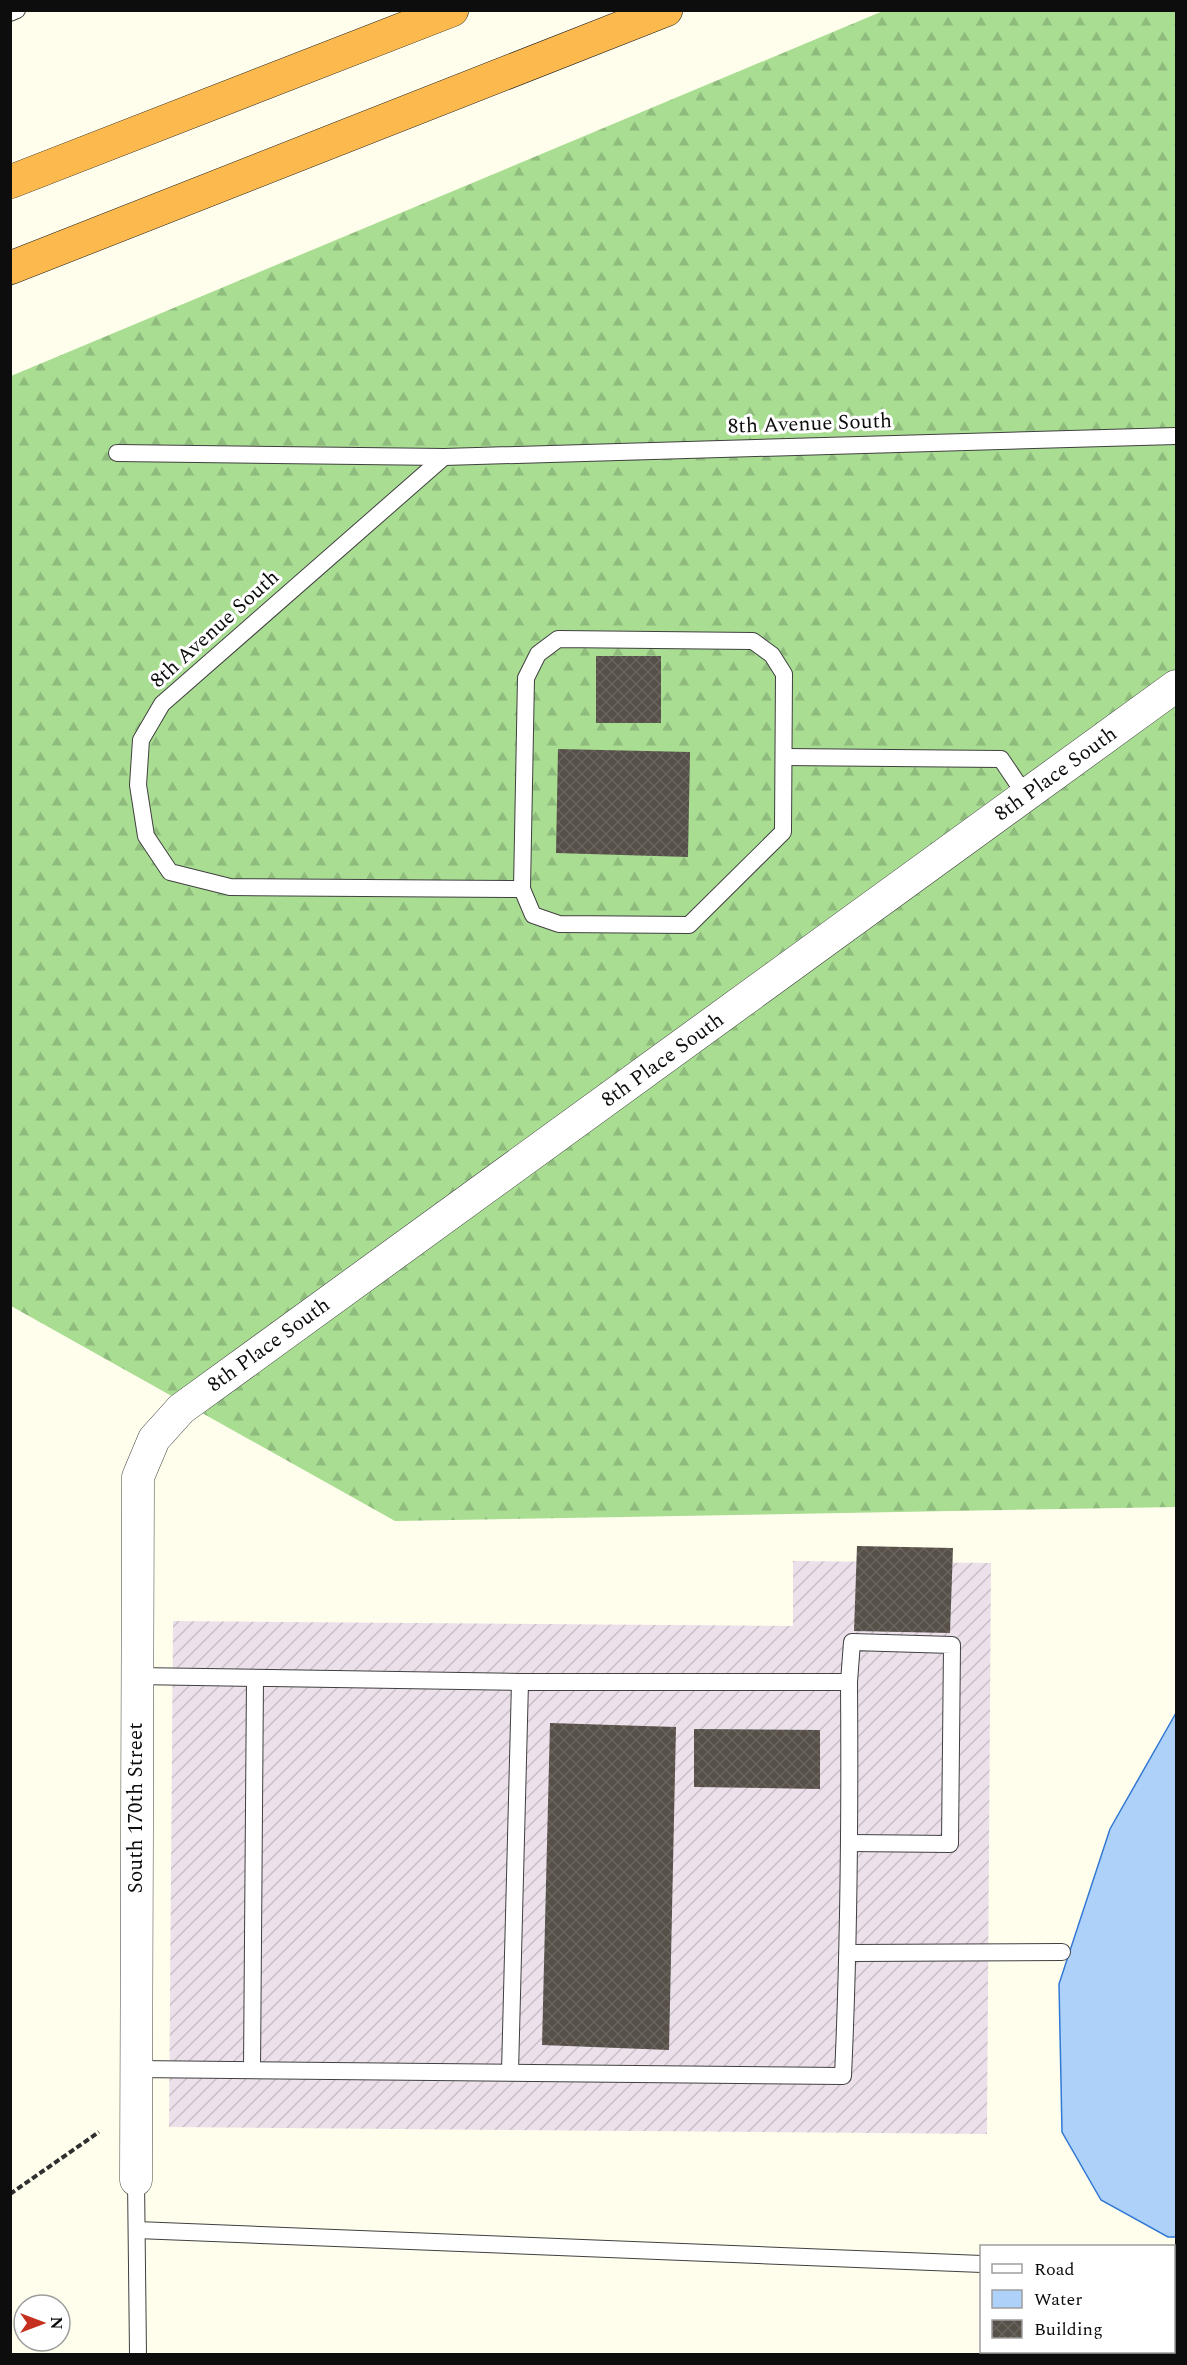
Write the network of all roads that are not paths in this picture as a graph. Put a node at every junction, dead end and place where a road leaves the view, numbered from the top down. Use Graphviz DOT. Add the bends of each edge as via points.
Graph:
graph roads {
  1 [pos="17,10"];
  2 [pos="452,10"];
  3 [pos="666,10"];
  4 [pos="10,13"];
  5 [pos="10,182"];
  6 [pos="10,268"];
  7 [pos="1176,436"];
  8 [pos="117,453"];
  9 [pos="444,457"];
  10 [pos="1176,687"];
  11 [pos="784,757"];
  12 [pos="1026,796"];
  13 [pos="522,889"];
  14 [pos="154,1439"];
  15 [pos="136,1676"];
  16 [pos="255,1678"];
  17 [pos="520,1682"];
  18 [pos="849,1682"];
  19 [pos="850,1843"];
  20 [pos="1062,1952"];
  21 [pos="849,1953"];
  22 [pos="136,2069"];
  23 [pos="252,2070"];
  24 [pos="510,2072"];
  25 [pos="136,2180"];
  26 [pos="137,2230"];
  27 [pos="980,2264"];
  28 [pos="138,2355"];
  1 -- 4 [label="lane"];
  2 -- 5 [label="highway"];
  3 -- 6 [label="highway"];
  7 -- 9 [label="lane, 8th Avenue South"];
  8 -- 9 [label="lane, 8th Avenue South"];
  9 -- 13 [label="lane, 8th Avenue South" via="162,704 141,740 138,785 146,836 170,872 230,887"];
  10 -- 12 [label="street, 8th Place South"];
  11 -- 12 [label="lane" via="1001,759"];
  11 -- 13 [label="lane" via="783,832 689,925 559,924 533,915"];
  11 -- 13 [label="lane" via="784,675 772,655 753,640 558,639 538,654 526,678"];
  12 -- 14 [label="street, 8th Place South" via="181,1409"];
  14 -- 15 [label="street, South 170th Street" via="138,1478"];
  15 -- 16 [label="lane"];
  15 -- 22 [label="street, South 170th Street"];
  16 -- 17 [label="lane"];
  16 -- 23 [label="lane"];
  17 -- 18 [label="lane"];
  17 -- 24 [label="lane"];
  18 -- 19 [label="lane"];
  18 -- 19 [label="lane" via="852,1642 952,1645 950,1844"];
  19 -- 21 [label="lane"];
  20 -- 21 [label="lane"];
  21 -- 24 [label="lane" via="843,2076"];
  22 -- 23 [label="lane"];
  22 -- 25 [label="street, South 170th Street"];
  23 -- 24 [label="lane"];
  25 -- 26 [label="lane"];
  26 -- 27 [label="lane"];
  26 -- 28 [label="lane"];
}
